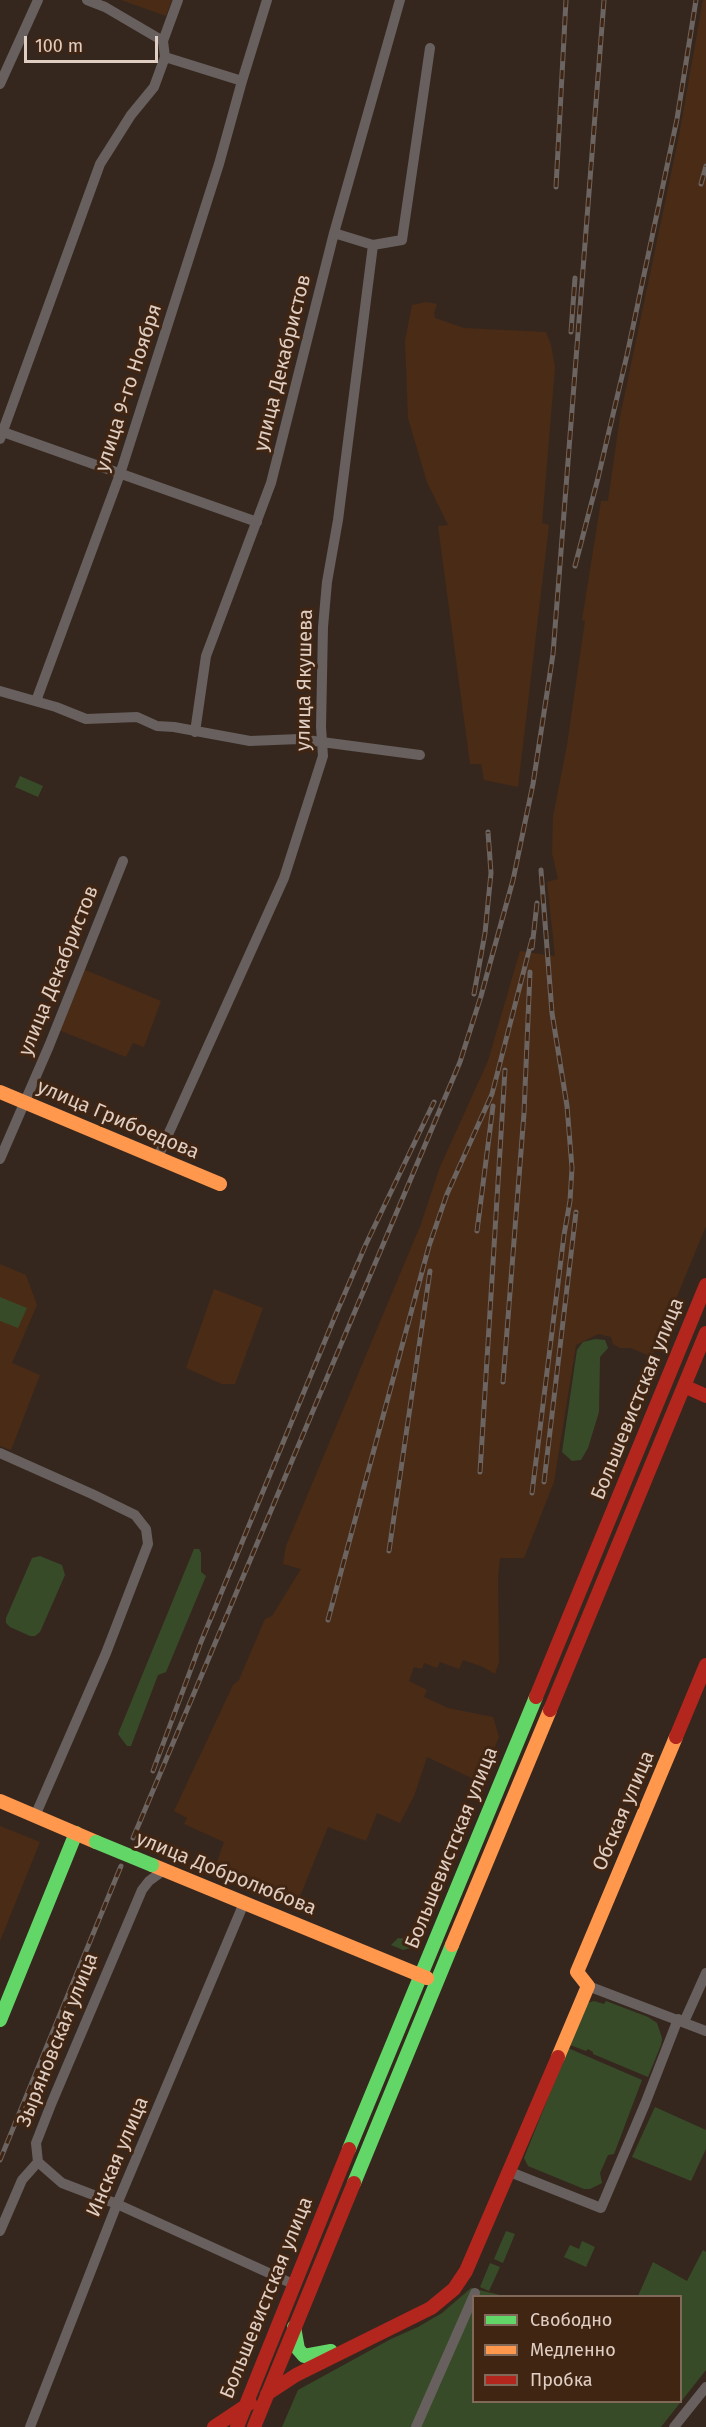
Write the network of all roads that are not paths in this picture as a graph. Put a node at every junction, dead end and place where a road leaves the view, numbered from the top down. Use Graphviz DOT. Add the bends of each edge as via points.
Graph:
graph roads {
  1 [pos="38,0"];
  2 [pos="87,0"];
  3 [pos="178,0"];
  4 [pos="267,0"];
  5 [pos="400,0"];
  6 [pos="164,41"];
  7 [pos="430,48"];
  8 [pos="165,57"];
  9 [pos="242,81"];
  10 [pos="0,84"];
  11 [pos="334,233"];
  12 [pos="373,245"];
  13 [pos="1,435"];
  14 [pos="120,474"];
  15 [pos="257,522"];
  16 [pos="0,691"];
  17 [pos="36,701"];
  18 [pos="195,732"];
  19 [pos="323,742"];
  20 [pos="420,755"];
  21 [pos="123,861"];
  22 [pos="0,1092"];
  23 [pos="25,1103"];
  24 [pos="0,1159"];
  25 [pos="158,1159"];
  26 [pos="220,1184"];
  27 [pos="706,1285"];
  28 [pos="706,1333"];
  29 [pos="684,1386"];
  30 [pos="706,1396"];
  31 [pos="0,1453"];
  32 [pos="705,1669"];
  33 [pos="0,1801"];
  34 [pos="35,1816"];
  35 [pos="76,1833"];
  36 [pos="158,1867"];
  37 [pos="244,1903"];
  38 [pos="706,1972"];
  39 [pos="420,1976"];
  40 [pos="437,1983"];
  41 [pos="588,1986"];
  42 [pos="0,2020"];
  43 [pos="681,2020"];
  44 [pos="706,2031"];
  45 [pos="38,2162"];
  46 [pos="510,2172"];
  47 [pos="117,2204"];
  48 [pos="0,2230"];
  49 [pos="293,2284"];
  50 [pos="472,2300"];
  51 [pos="406,2322"];
  52 [pos="294,2327"];
  53 [pos="706,2387"];
  54 [pos="267,2394"];
  55 [pos="244,2406"];
  56 [pos="30,2427"];
  57 [pos="214,2427"];
  58 [pos="237,2427"];
  59 [pos="254,2427"];
  60 [pos="416,2427"];
  61 [pos="675,2427"];
  1 -- 10 [label="street"];
  2 -- 6 [label="street"];
  3 -- 6 [label="street"];
  4 -- 9 [label="street, улица 9-го Ноября"];
  5 -- 11 [label="street, улица Декабристов"];
  6 -- 8 [label="street"];
  7 -- 12 [label="street" via="402,240"];
  8 -- 9 [label="street"];
  8 -- 13 [label="street" via="154,87 100,164"];
  9 -- 14 [label="street, улица 9-го Ноября"];
  11 -- 12 [label="street"];
  11 -- 15 [label="street, улица Декабристов" via="271,483"];
  12 -- 19 [label="street, улица Якушева" via="327,582 322,656"];
  13 -- 14 [label="street"];
  14 -- 15 [label="street"];
  14 -- 17 [label="street, улица 9-го Ноября"];
  15 -- 18 [label="street, улица Декабристов" via="206,656"];
  16 -- 17 [label="street"];
  17 -- 18 [label="street" via="86,718 137,717 157,726"];
  18 -- 19 [label="street" via="249,741"];
  19 -- 20 [label="street"];
  19 -- 25 [label="street, улица Якушева" via="323,756 284,878"];
  21 -- 23 [label="street, улица Декабристов"];
  22 -- 23 [label="main road, улица Грибоедова"];
  23 -- 24 [label="street, улица Декабристов"];
  23 -- 25 [label="main road, улица Грибоедова"];
  25 -- 26 [label="main road, улица Грибоедова"];
  27 -- 39 [label="main road, Большевистская улица"];
  28 -- 29 [label="main road, Большевистская улица"];
  29 -- 30 [label="main road"];
  29 -- 40 [label="main road, Большевистская улица"];
  31 -- 34 [label="street" via="135,1515 146,1529 148,1544 106,1653"];
  32 -- 41 [label="main road, Обская улица" via="577,1972"];
  33 -- 34 [label="main road, улица Добролюбова"];
  34 -- 35 [label="main road, улица Добролюбова"];
  35 -- 36 [label="main road, улица Добролюбова, bridge"];
  35 -- 42 [label="main road"];
  36 -- 37 [label="main road, улица Добролюбова"];
  36 -- 45 [label="street, Зыряновская улица" via="142,1890 52,2102 36,2143"];
  37 -- 39 [label="main road, улица Добролюбова"];
  37 -- 47 [label="street, Инская улица"];
  38 -- 43 [label="street"];
  39 -- 40 [label="main road, улица Добролюбова"];
  39 -- 49 [label="main road, Большевистская улица"];
  40 -- 52 [label="main road, Большевистская улица"];
  41 -- 43 [label="street"];
  41 -- 46 [label="main road"];
  43 -- 44 [label="street"];
  43 -- 46 [label="street" via="601,2208"];
  45 -- 47 [label="street" via="62,2183"];
  45 -- 48 [label="street" via="22,2180"];
  46 -- 51 [label="main road" via="466,2271 454,2289"];
  47 -- 49 [label="street"];
  47 -- 56 [label="street, Инская улица"];
  49 -- 55 [label="main road, Большевистская улица"];
  50 -- 60 [label="street"];
  51 -- 52 [label="main road" via="309,2356 298,2349"];
  51 -- 54 [label="main road" via="296,2375"];
  52 -- 54 [label="main road, Большевистская улица"];
  53 -- 61 [label="street"];
  54 -- 55 [label="main road"];
  54 -- 59 [label="main road, Большевистская улица"];
  55 -- 57 [label="main road"];
  55 -- 58 [label="main road, Большевистская улица"];
}
